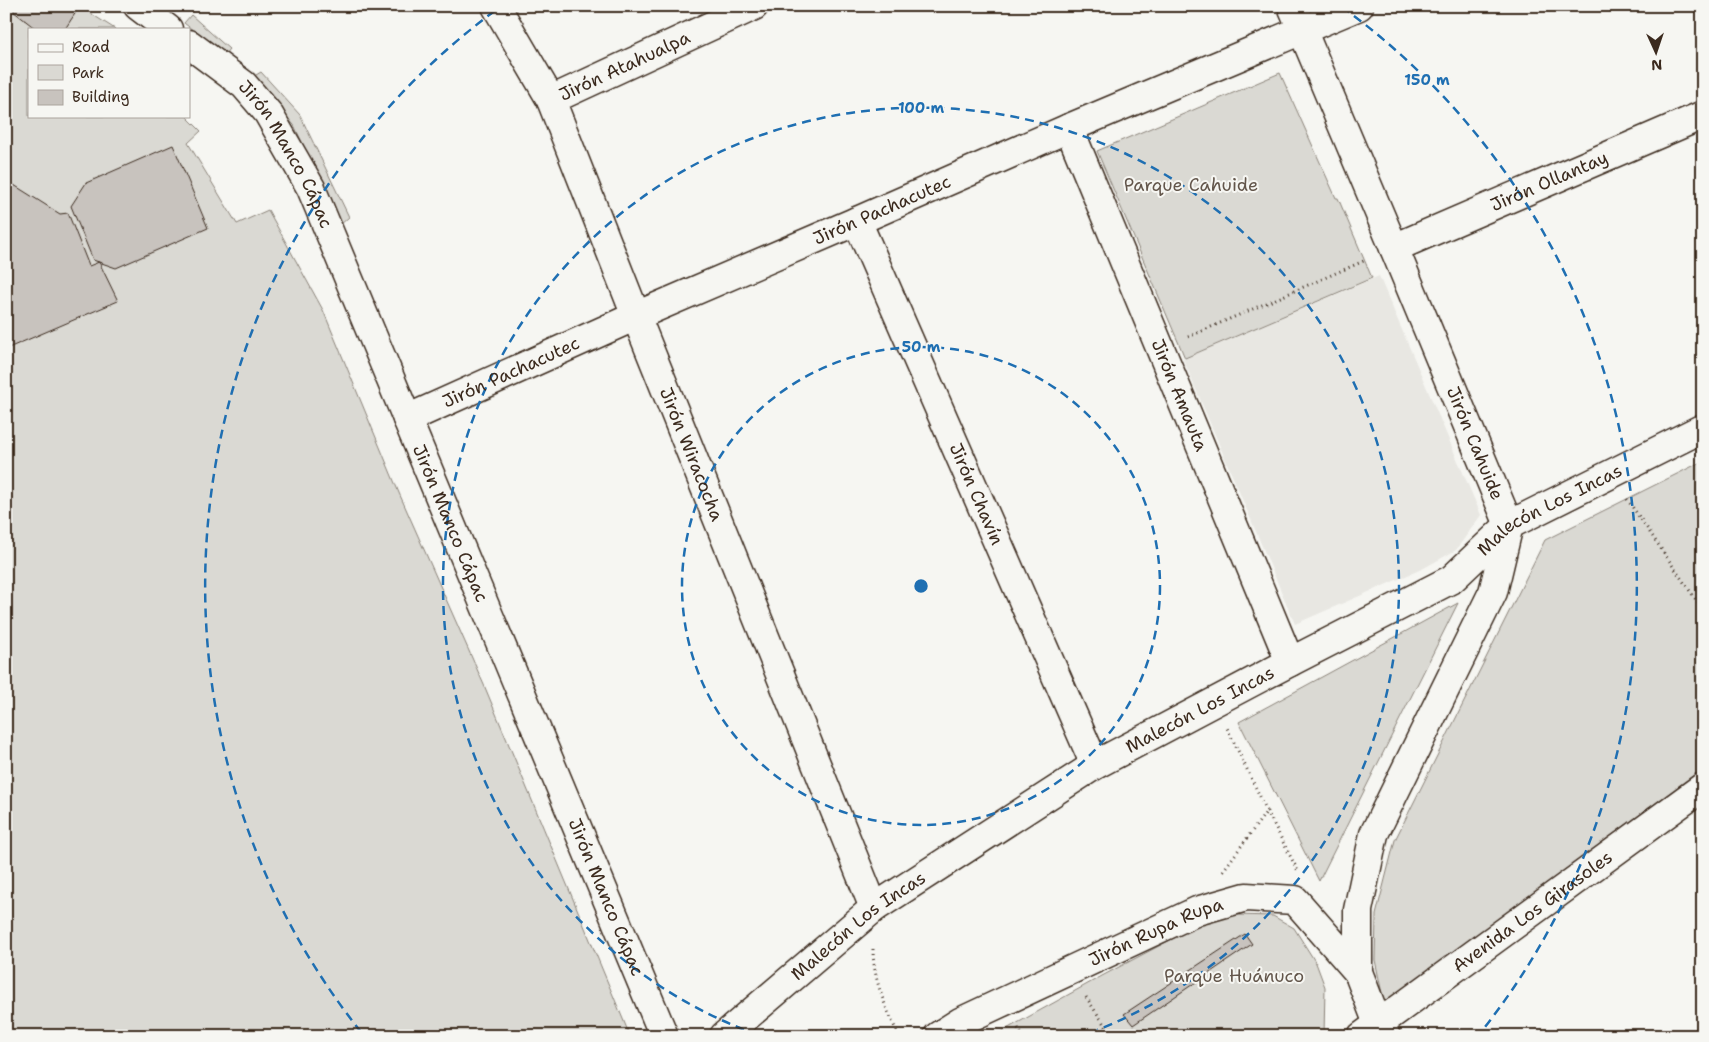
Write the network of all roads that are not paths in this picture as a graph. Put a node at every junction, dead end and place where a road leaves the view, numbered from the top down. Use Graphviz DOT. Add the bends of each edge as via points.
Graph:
graph roads {
  1 [pos="138,6"];
  2 [pos="496,6"];
  3 [pos="754,6"];
  4 [pos="1292,6"];
  5 [pos="1359,6"];
  6 [pos="167,28"];
  7 [pos="1302,31"];
  8 [pos="190,45"];
  9 [pos="551,100"];
  10 [pos="1703,115"];
  11 [pos="1069,128"];
  12 [pos="857,221"];
  13 [pos="1394,248"];
  14 [pos="636,316"];
  15 [pos="406,419"];
  16 [pos="1703,428"];
  17 [pos="1509,525"];
  18 [pos="1290,662"];
  19 [pos="1095,765"];
  20 [pos="1703,787"];
  21 [pos="874,908"];
  22 [pos="1358,972"];
  23 [pos="1375,1032"];
  24 [pos="664,1036"];
  25 [pos="724,1036"];
  26 [pos="938,1036"];
  1 -- 6 [label="street"];
  2 -- 9 [label="street, Jirón Wiracocha"];
  3 -- 9 [label="street, Jirón Atahualpa"];
  4 -- 7 [label="street, Jirón Cahuide"];
  5 -- 7 [label="street, Jirón Pachacutec"];
  7 -- 11 [label="street, Jirón Pachacutec"];
  7 -- 13 [label="street, Jirón Cahuide"];
  8 -- 15 [label="street, Jirón Manco Cápac" via="244,85 268,113 311,188"];
  9 -- 14 [label="street, Jirón Wiracocha"];
  10 -- 13 [label="street, Jirón Ollantay"];
  11 -- 12 [label="street, Jirón Pachacutec"];
  11 -- 18 [label="street, Jirón Amauta"];
  12 -- 14 [label="street, Jirón Pachacutec"];
  12 -- 19 [label="street, Jirón Chavín"];
  13 -- 17 [label="street, Jirón Cahuide"];
  14 -- 15 [label="street, Jirón Pachacutec"];
  14 -- 21 [label="street, Jirón Wiracocha"];
  15 -- 24 [label="street, Jirón Manco Cápac"];
  16 -- 17 [label="street, Malecón Los Incas"];
  17 -- 18 [label="street, Malecón Los Incas" via="1452,579"];
  17 -- 22 [label="street" via="1493,592 1374,834 1358,910"];
  18 -- 19 [label="street, Malecón Los Incas"];
  19 -- 21 [label="street, Malecón Los Incas"];
  20 -- 23 [label="street, Avenida Los Girasoles"];
  21 -- 25 [label="street, Malecón Los Incas"];
  22 -- 23 [label="street"];
  22 -- 26 [label="street, Jirón Rupa Rupa" via="1295,900 1246,897 1197,911 960,1022"];
}
